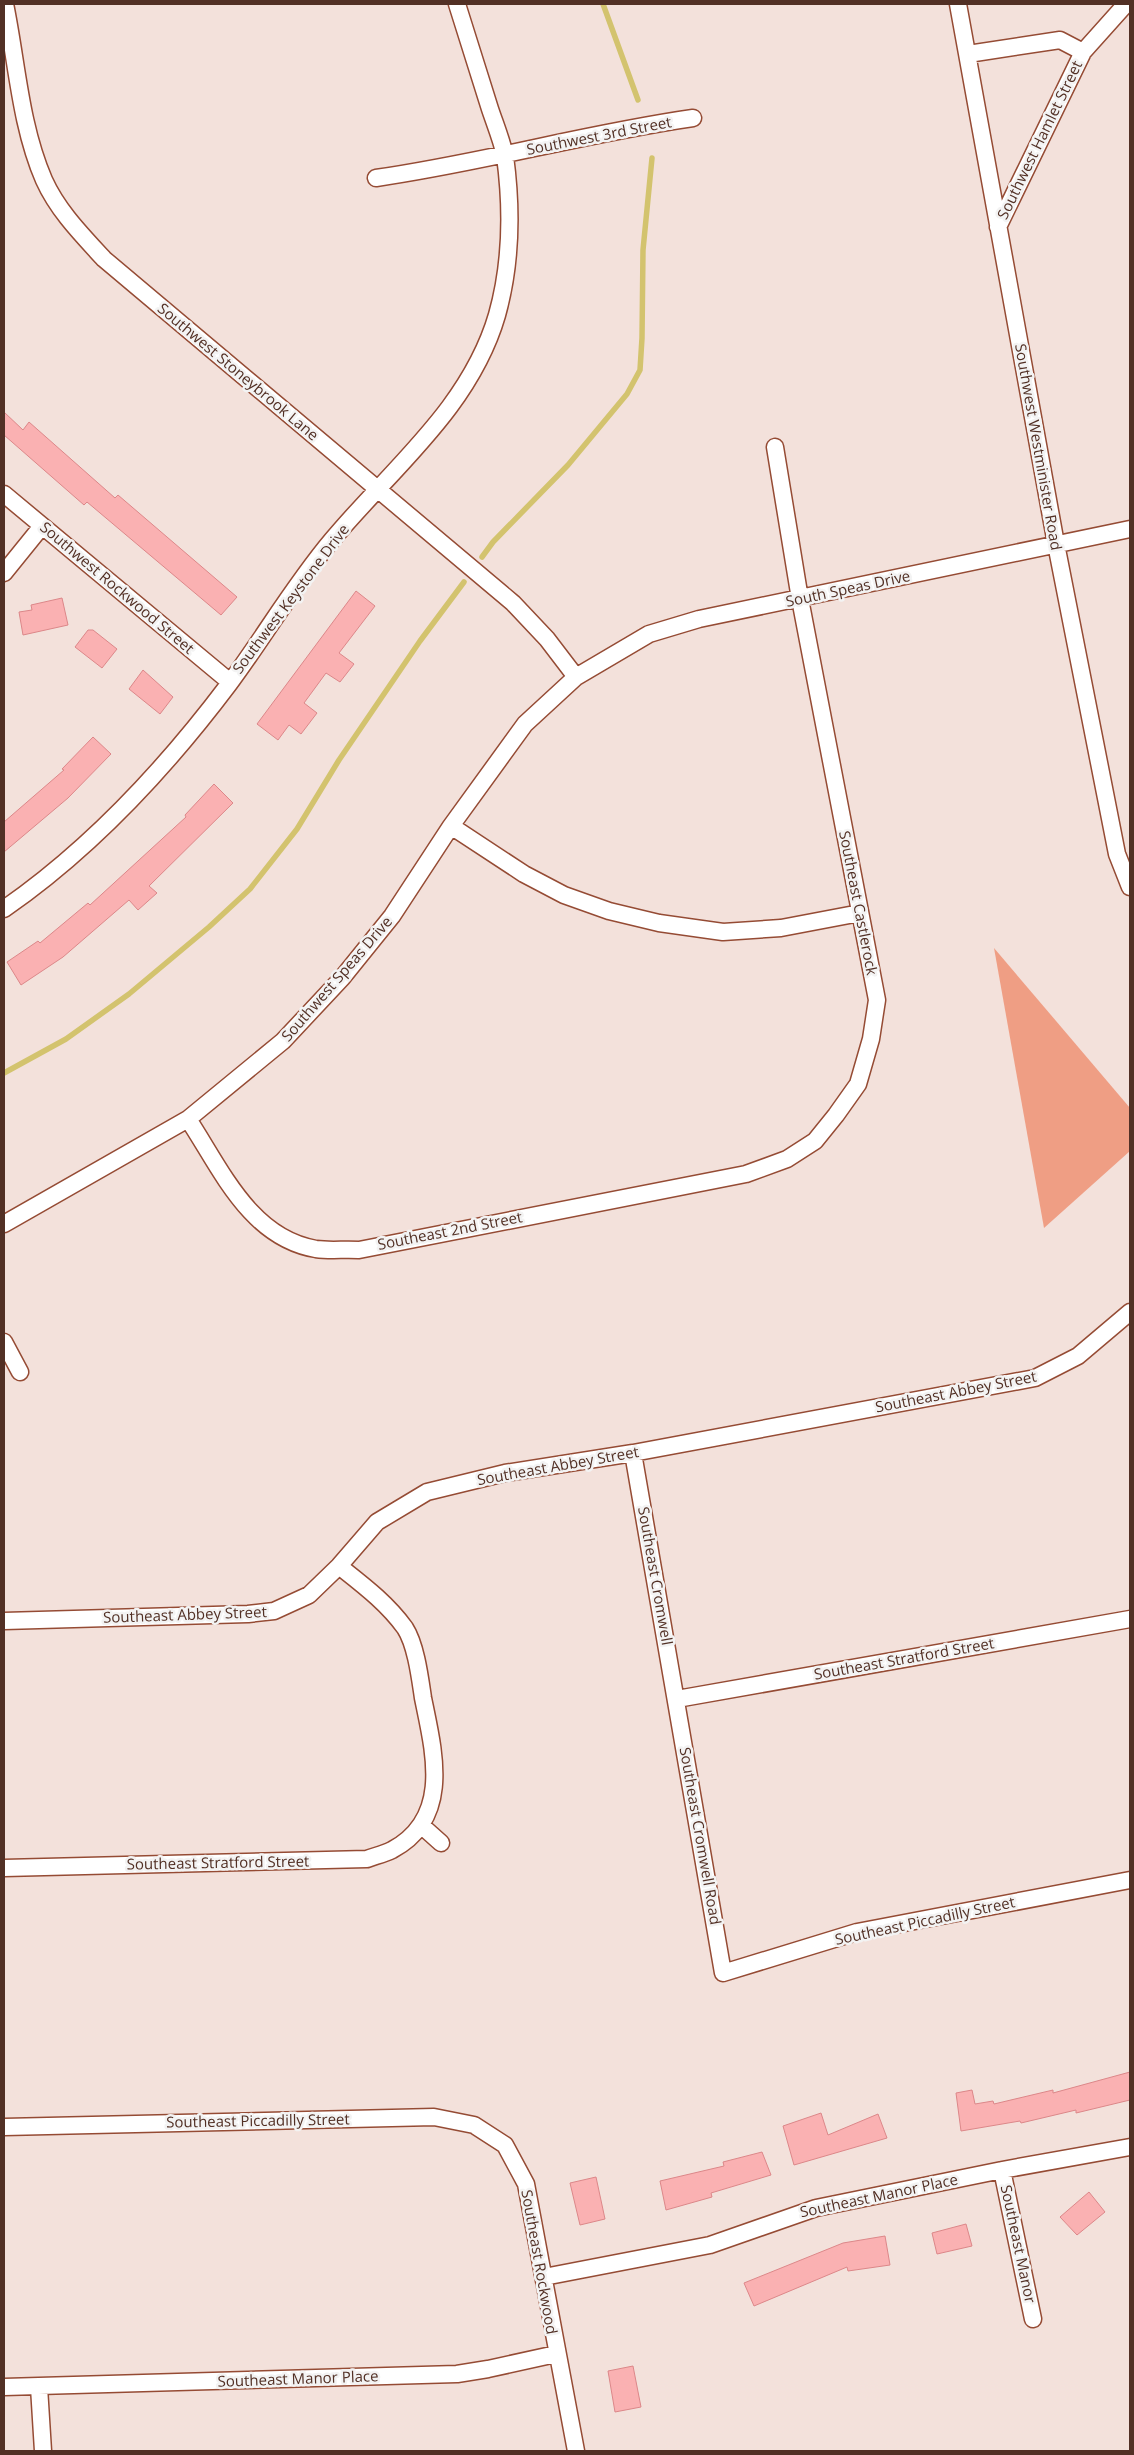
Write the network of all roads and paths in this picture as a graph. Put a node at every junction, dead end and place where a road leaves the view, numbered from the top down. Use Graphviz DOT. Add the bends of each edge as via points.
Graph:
graph roads {
  1 [pos="5,4"];
  2 [pos="457,4"];
  3 [pos="958,4"];
  4 [pos="1126,4"];
  5 [pos="7,29"];
  6 [pos="1083,52"];
  7 [pos="968,54"];
  8 [pos="694,118"];
  9 [pos="504,154"];
  10 [pos="376,178"];
  11 [pos="998,227"];
  12 [pos="775,447"];
  13 [pos="378,489"];
  14 [pos="4,494"];
  15 [pos="42,526"];
  16 [pos="1130,529"];
  17 [pos="1056,544"];
  18 [pos="4,573"];
  19 [pos="800,599"];
  20 [pos="576,677"];
  21 [pos="230,682"];
  22 [pos="451,826"];
  23 [pos="1130,887"];
  24 [pos="4,909"];
  25 [pos="860,912"];
  26 [pos="188,1118"];
  27 [pos="768,1166"];
  28 [pos="4,1224"];
  29 [pos="1130,1312"];
  30 [pos="4,1342"];
  31 [pos="20,1372"];
  32 [pos="633,1453"];
  33 [pos="339,1566"];
  34 [pos="1130,1619"];
  35 [pos="4,1621"];
  36 [pos="677,1699"];
  37 [pos="422,1826"];
  38 [pos="441,1843"];
  39 [pos="4,1868"];
  40 [pos="1130,1880"];
  41 [pos="723,1973"];
  42 [pos="4,2127"];
  43 [pos="505,2145"];
  44 [pos="1130,2147"];
  45 [pos="1002,2170"];
  46 [pos="544,2277"];
  47 [pos="1033,2319"];
  48 [pos="556,2354"];
  49 [pos="4,2387"];
  50 [pos="39,2387"];
  51 [pos="43,2451"];
  52 [pos="576,2451"];
  1 -- 5 [label="street, Southwest Stoneybrook Lane"];
  2 -- 9 [label="street, Southwest Keystone Drive"];
  3 -- 7 [label="street, Southwest Westminister Road"];
  4 -- 6 [label="street, Southwest Hamlet Street"];
  5 -- 13 [label="street, Southwest Stoneybrook Lane" via="30,141 45,182 70,223 104,259"];
  6 -- 7 [label="street, Southwest Hamlet Street" via="1060,40"];
  6 -- 11 [label="street, Southwest Hamlet Street"];
  7 -- 11 [label="street, Southwest Westminister Road"];
  8 -- 9 [label="street, Southwest 3rd Street"];
  9 -- 10 [label="street"];
  9 -- 13 [label="street, Southwest Keystone Drive" via="509,215 506,266 497,315 482,354 457,398 427,437"];
  11 -- 17 [label="street, Southwest Westminister Road"];
  12 -- 19 [label="street, Southeast Castlerock"];
  13 -- 20 [label="street, Southwest Stoneybrook Lane" via="512,603 547,639"];
  13 -- 21 [label="street, Southwest Keystone Drive" via="331,541"];
  14 -- 15 [label="street, Southwest Rockwood Street"];
  15 -- 18 [label="street"];
  15 -- 21 [label="street, Southwest Rockwood Street"];
  16 -- 17 [label="street, South Speas Drive"];
  17 -- 19 [label="street, South Speas Drive"];
  17 -- 23 [label="street, Southwest Westminister Road" via="1117,854"];
  19 -- 20 [label="street, South Speas Drive" via="699,619 649,634"];
  19 -- 25 [label="street, Southeast Castlerock"];
  20 -- 22 [label="street, Southwest Speas Drive" via="525,724"];
  21 -- 24 [label="street, Southwest Keystone Drive" via="183,743 123,810 40,884"];
  22 -- 25 [label="street" via="524,874 564,894 609,911 659,923 723,932 781,928"];
  22 -- 26 [label="street, Southwest Speas Drive" via="392,916 342,978 283,1041"];
  25 -- 27 [label="street, Southeast Castlerock" via="877,1000 871,1039 858,1084 815,1141"];
  26 -- 27 [label="street, Southeast 2nd Street" via="248,1211 277,1236 316,1249 359,1250 746,1174"];
  26 -- 28 [label="street, Southwest Speas Drive"];
  29 -- 32 [label="street, Southeast Abbey Street" via="1078,1356 1035,1378"];
  30 -- 31 [label="street"];
  32 -- 33 [label="street, Southeast Abbey Street" via="505,1473 427,1492 377,1522"];
  32 -- 36 [label="street, Southeast Cromwell"];
  33 -- 35 [label="street, Southeast Abbey Street" via="309,1595 274,1612"];
  33 -- 37 [label="street" via="379,1598 406,1630 417,1664 435,1758 433,1801"];
  34 -- 36 [label="street, Southeast Stratford Street"];
  36 -- 41 [label="street, Southeast Cromwell Road"];
  37 -- 38 [label="street"];
  37 -- 39 [label="street, Southeast Stratford Street" via="392,1850 367,1859"];
  40 -- 41 [label="street, Southeast Piccadilly Street" via="857,1932"];
  42 -- 43 [label="street, Southeast Piccadilly Street" via="434,2117 474,2126"];
  43 -- 46 [label="street, Southeast Rockwood" via="526,2184"];
  44 -- 45 [label="street, Southeast Manor Place"];
  45 -- 46 [label="street, Southeast Manor Place" via="816,2208 710,2246"];
  45 -- 47 [label="street, Southeast Manor"];
  46 -- 48 [label="street, Southeast Rockwood"];
  48 -- 50 [label="street, Southeast Manor Place" via="457,2374"];
  48 -- 52 [label="street, Southeast Rockwood"];
  49 -- 50 [label="street, Southeast Manor Place"];
  50 -- 51 [label="street"];
}
